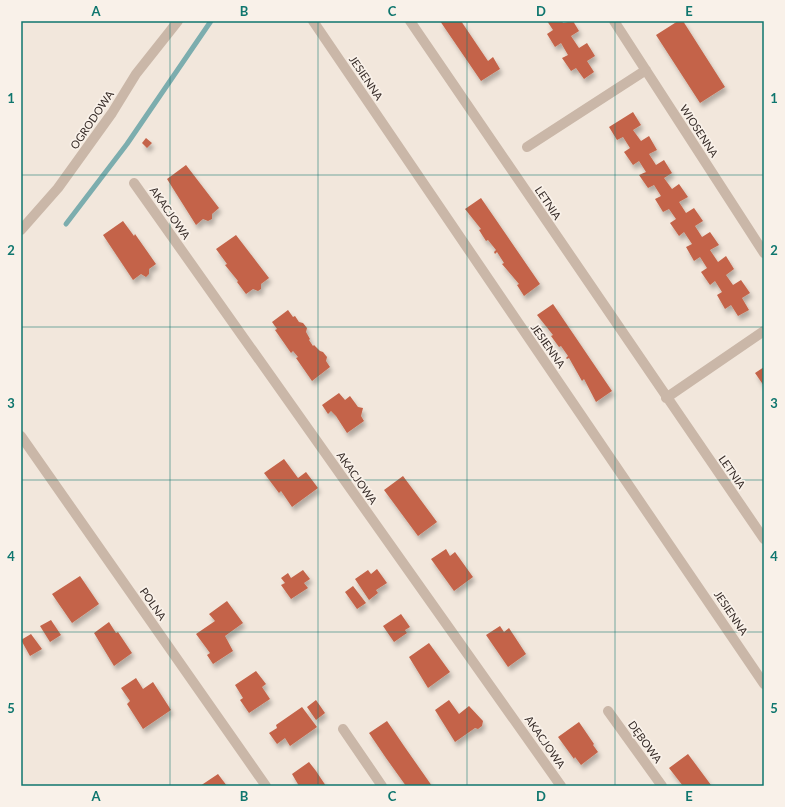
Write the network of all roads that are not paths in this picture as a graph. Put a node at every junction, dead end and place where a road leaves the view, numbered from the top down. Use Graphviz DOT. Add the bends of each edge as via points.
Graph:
graph roads {
  1 [pos="178,21"];
  2 [pos="313,21"];
  3 [pos="410,21"];
  4 [pos="614,21"];
  5 [pos="646,70"];
  6 [pos="527,147"];
  7 [pos="134,183"];
  8 [pos="21,230"];
  9 [pos="764,253"];
  10 [pos="764,331"];
  11 [pos="666,398"];
  12 [pos="21,436"];
  13 [pos="764,539"];
  14 [pos="764,684"];
  15 [pos="608,711"];
  16 [pos="343,729"];
  17 [pos="266,786"];
  18 [pos="382,786"];
  19 [pos="561,786"];
  20 [pos="662,786"];
  1 -- 8 [label="street, OGRODOWA" via="136,74 112,113 58,188"];
  2 -- 14 [label="street, JESIENNA"];
  3 -- 11 [label="street, LETNIA"];
  4 -- 5 [label="street, WIOSENNA"];
  5 -- 6 [label="street"];
  5 -- 9 [label="street, WIOSENNA"];
  7 -- 19 [label="street, AKACJOWA"];
  10 -- 11 [label="street"];
  11 -- 13 [label="street, LETNIA"];
  12 -- 17 [label="street, POLNA"];
  15 -- 20 [label="street, DĘBOWA"];
  16 -- 18 [label="street"];
}
